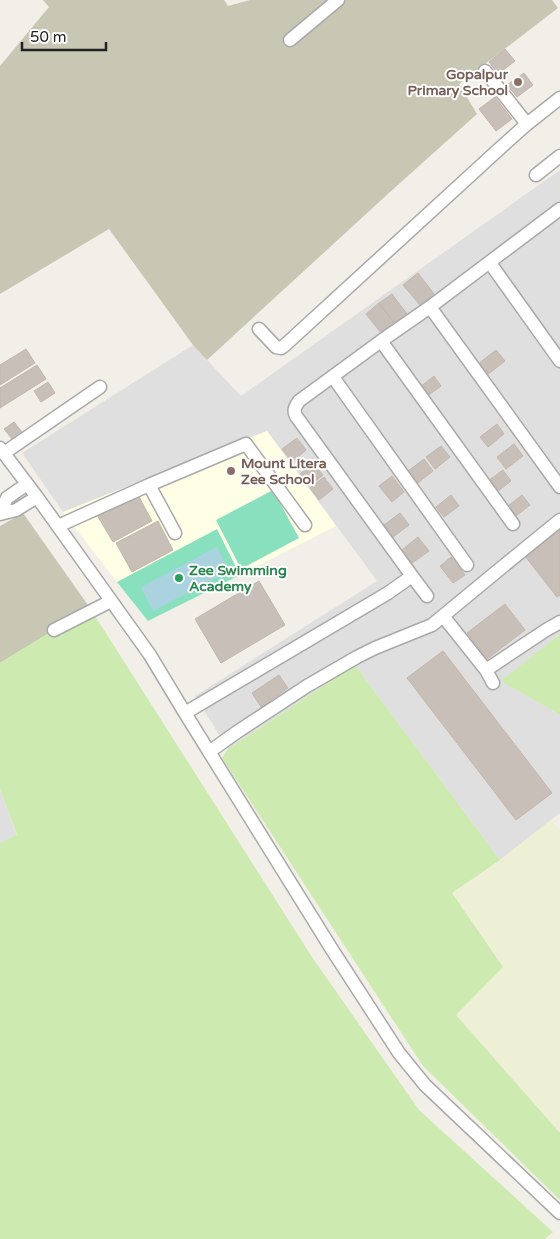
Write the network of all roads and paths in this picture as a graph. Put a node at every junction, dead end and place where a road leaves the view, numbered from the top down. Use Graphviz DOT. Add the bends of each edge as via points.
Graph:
graph roads {
  1 [pos="338,0"];
  2 [pos="290,40"];
  3 [pos="485,70"];
  4 [pos="560,98"];
  5 [pos="527,124"];
  6 [pos="560,156"];
  7 [pos="536,175"];
  8 [pos="560,209"];
  9 [pos="490,263"];
  10 [pos="430,307"];
  11 [pos="258,330"];
  12 [pos="381,341"];
  13 [pos="560,360"];
  14 [pos="333,377"];
  15 [pos="100,387"];
  16 [pos="2,451"];
  17 [pos="27,484"];
  18 [pos="149,485"];
  19 [pos="560,487"];
  20 [pos="37,497"];
  21 [pos="0,514"];
  22 [pos="560,520"];
  23 [pos="513,524"];
  24 [pos="304,525"];
  25 [pos="58,526"];
  26 [pos="175,533"];
  27 [pos="467,565"];
  28 [pos="412,576"];
  29 [pos="427,596"];
  30 [pos="111,601"];
  31 [pos="444,616"];
  32 [pos="560,622"];
  33 [pos="54,630"];
  34 [pos="486,670"];
  35 [pos="493,683"];
  36 [pos="185,713"];
  37 [pos="209,752"];
  38 [pos="560,1213"];
  1 -- 2 [label="street"];
  3 -- 5 [label="street"];
  4 -- 5 [label="street"];
  5 -- 11 [label="street" via="284,346 276,347"];
  6 -- 7 [label="street"];
  8 -- 9 [label="street"];
  9 -- 10 [label="street"];
  9 -- 13 [label="street"];
  10 -- 12 [label="street"];
  10 -- 19 [label="street"];
  12 -- 14 [label="street"];
  12 -- 23 [label="street"];
  14 -- 27 [label="street"];
  14 -- 28 [label="street" via="299,402 294,412"];
  15 -- 16 [label="street"];
  16 -- 17 [label="street"];
  17 -- 20 [label="street"];
  17 -- 21 [label="street" via="7,498"];
  18 -- 24 [label="street" via="246,444"];
  18 -- 25 [label="street"];
  18 -- 26 [label="street"];
  20 -- 21 [label="street" via="16,510"];
  20 -- 25 [label="street"];
  22 -- 31 [label="street"];
  25 -- 30 [label="street"];
  28 -- 29 [label="street"];
  28 -- 36 [label="street"];
  30 -- 33 [label="street"];
  30 -- 36 [label="street" via="150,655"];
  31 -- 34 [label="street"];
  31 -- 37 [label="street" via="432,625 357,657 307,686"];
  32 -- 34 [label="street"];
  34 -- 35 [label="street"];
  36 -- 37 [label="street"];
  37 -- 38 [label="street" via="411,1070"];
}
